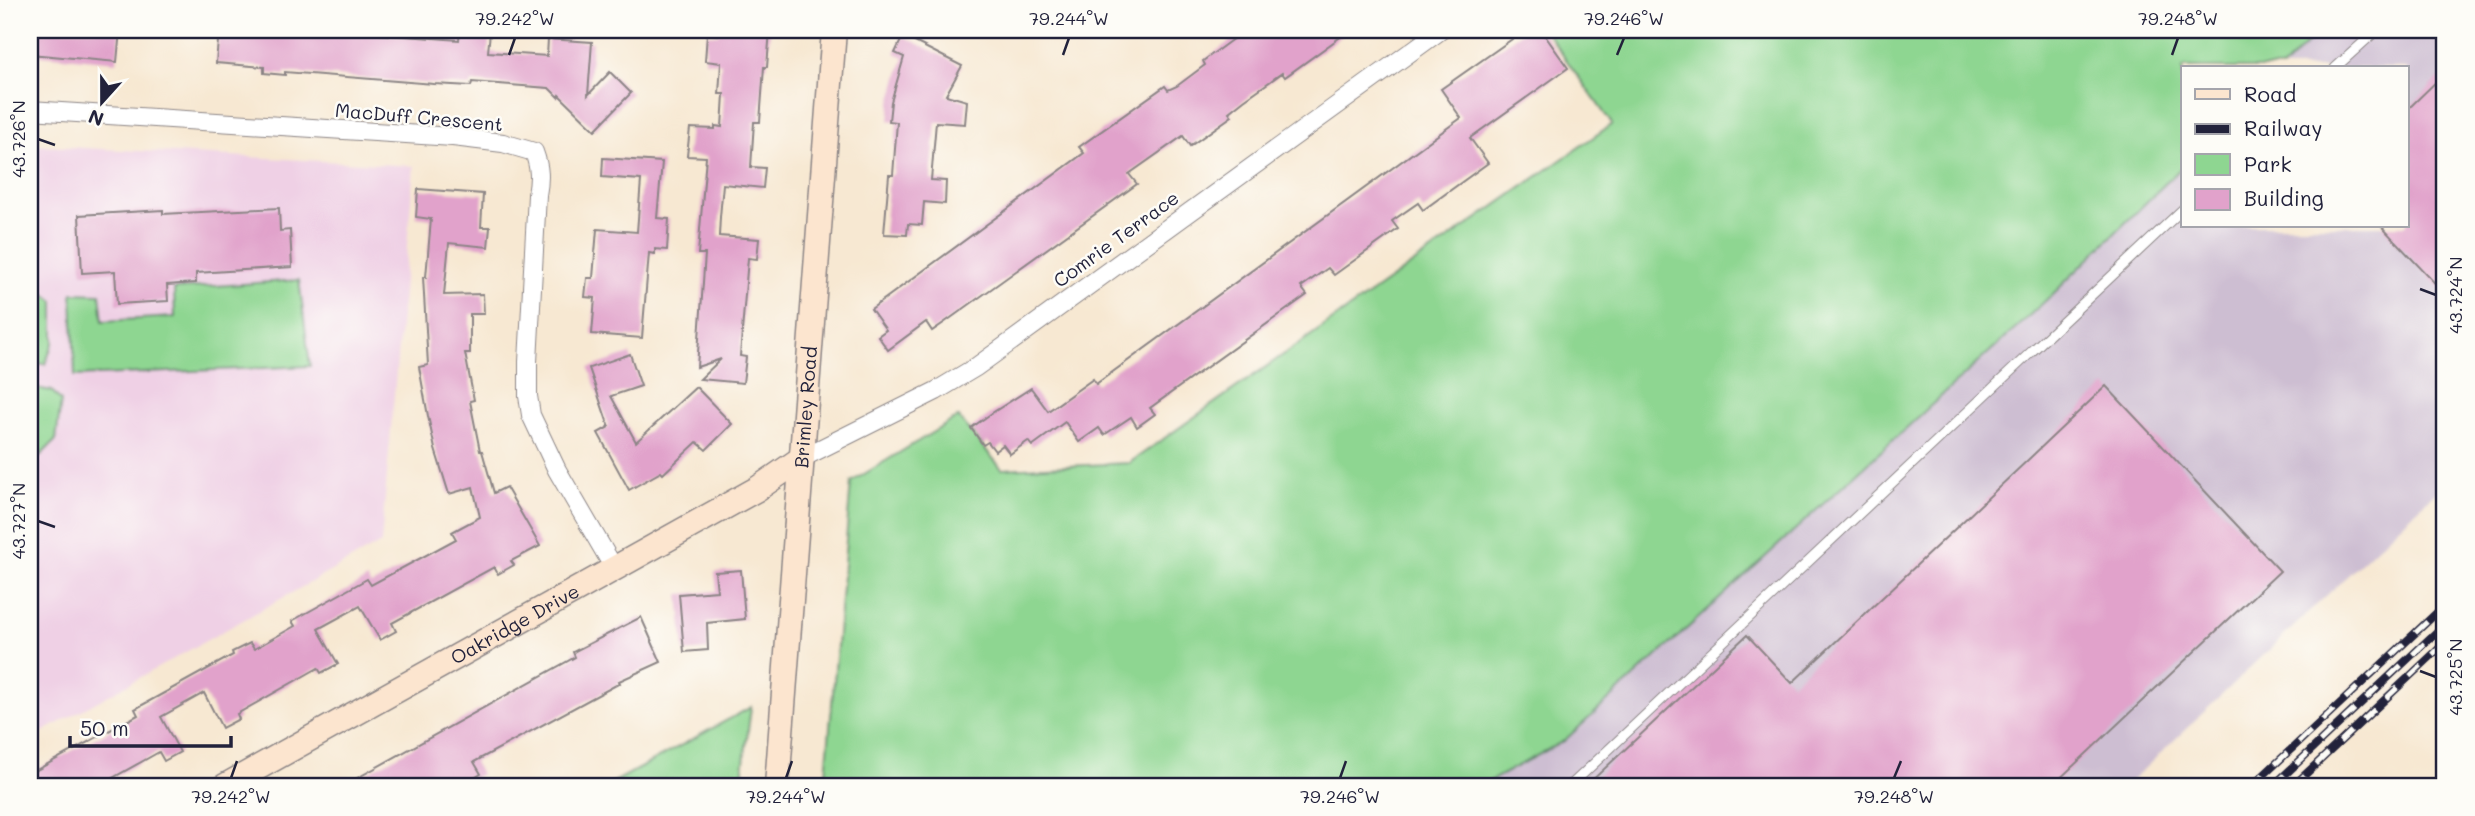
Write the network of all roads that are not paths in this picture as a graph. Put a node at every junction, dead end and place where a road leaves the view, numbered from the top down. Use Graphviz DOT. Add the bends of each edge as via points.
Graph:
graph roads {
  1 [pos="834,30"];
  2 [pos="1441,30"];
  3 [pos="2376,30"];
  4 [pos="2337,66"];
  5 [pos="30,110"];
  6 [pos="2181,211"];
  7 [pos="802,457"];
  8 [pos="614,568"];
  9 [pos="225,786"];
  10 [pos="778,786"];
  11 [pos="1570,786"];
  1 -- 7 [label="main road, Brimley Road"];
  2 -- 7 [label="street, Comrie Terrace" via="976,367"];
  3 -- 4 [label="lane"];
  5 -- 8 [label="street, MacDuff Crescent" via="453,137 534,152 540,180 528,362 531,415 557,471"];
  6 -- 11 [label="lane"];
  7 -- 8 [label="main road, Oakridge Drive" via="757,489"];
  7 -- 10 [label="main road, Brimley Road"];
  8 -- 9 [label="main road, Oakridge Drive"];
}
